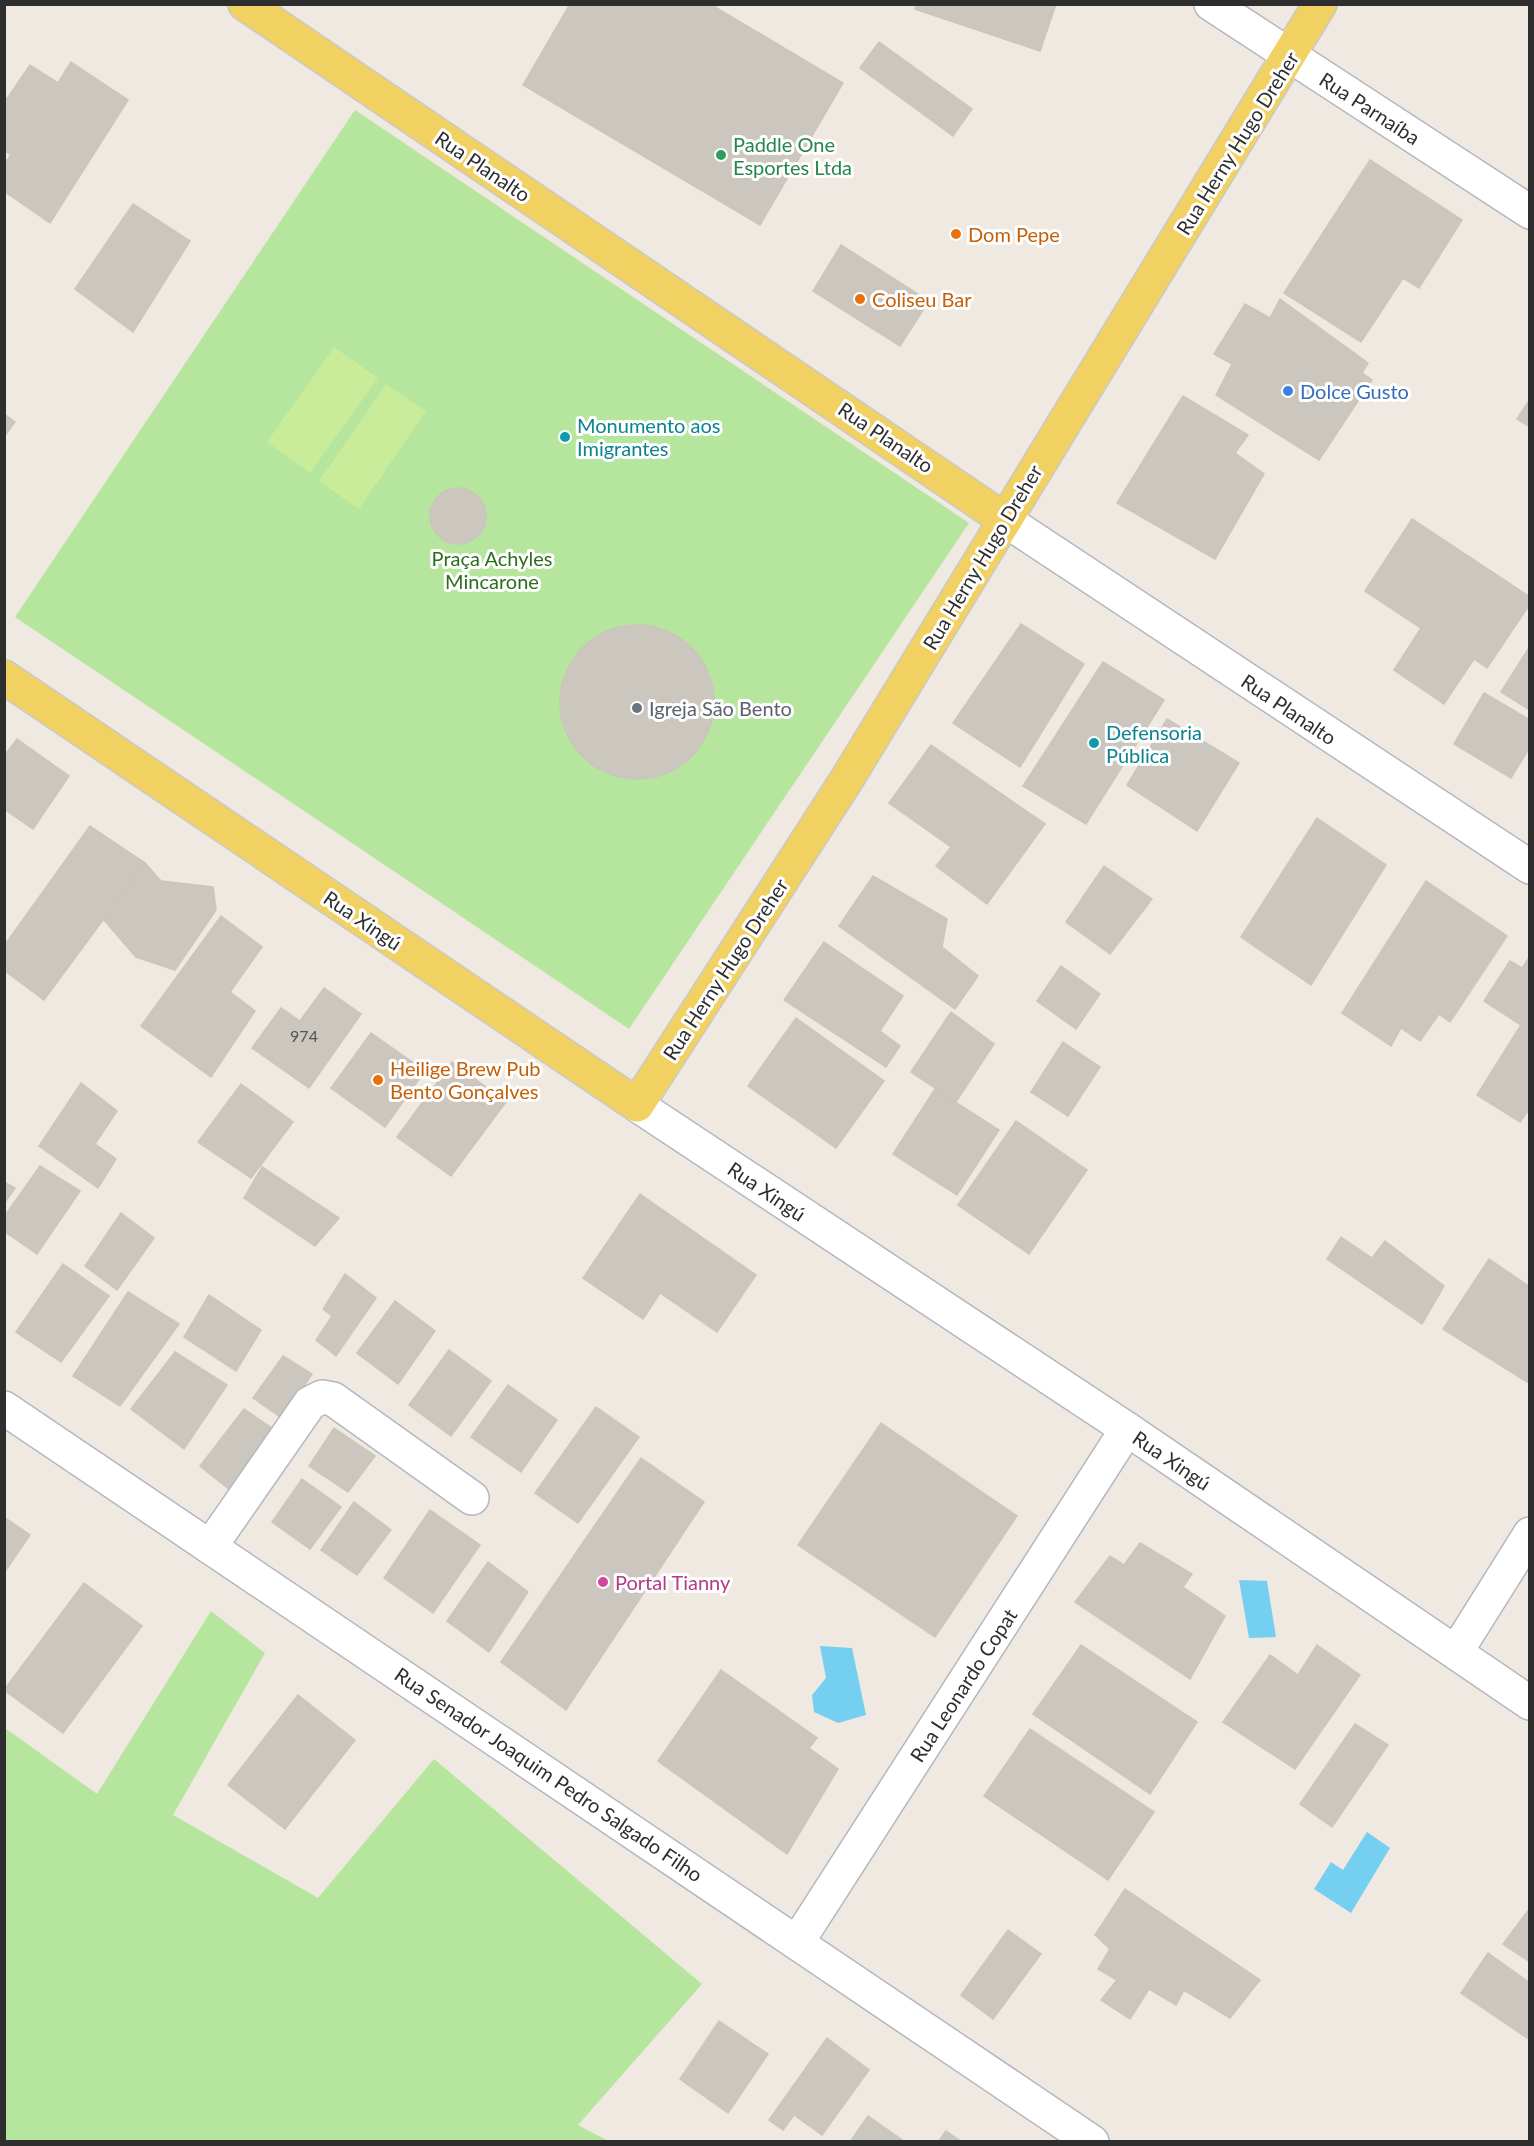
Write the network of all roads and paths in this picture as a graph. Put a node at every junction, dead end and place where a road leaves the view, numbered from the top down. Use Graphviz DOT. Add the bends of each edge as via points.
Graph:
graph roads {
  1 [pos="245,4"];
  2 [pos="1211,4"];
  3 [pos="1320,4"];
  4 [pos="1291,56"];
  5 [pos="1530,212"];
  6 [pos="1005,520"];
  7 [pos="4,677"];
  8 [pos="1530,867"];
  9 [pos="637,1105"];
  10 [pos="4,1408"];
  11 [pos="1127,1429"];
  12 [pos="472,1498"];
  13 [pos="1530,1534"];
  14 [pos="210,1547"];
  15 [pos="1456,1652"];
  16 [pos="1530,1703"];
  17 [pos="798,1941"];
  18 [pos="1092,2142"];
  1 -- 6 [label="main road, Rua Planalto"];
  2 -- 4 [label="street, Rua Parnaíba"];
  3 -- 4 [label="main road, Rua Herny Hugo Dreher"];
  4 -- 5 [label="street, Rua Parnaíba"];
  4 -- 6 [label="main road, Rua Herny Hugo Dreher"];
  6 -- 8 [label="street, Rua Planalto"];
  6 -- 9 [label="main road, Rua Herny Hugo Dreher" via="847,779"];
  7 -- 9 [label="main road, Rua Xingú"];
  9 -- 11 [label="street, Rua Xingú"];
  10 -- 14 [label="street, Rua Senador Joaquim Pedro Salgado Filho"];
  11 -- 15 [label="street, Rua Xingú"];
  11 -- 17 [label="street, Rua Leonardo Copat"];
  12 -- 14 [label="street" via="333,1399 322,1397 310,1403"];
  13 -- 15 [label="street"];
  14 -- 17 [label="street, Rua Senador Joaquim Pedro Salgado Filho"];
  15 -- 16 [label="street, Rua Xingú"];
  17 -- 18 [label="street, Rua Senador Joaquim Pedro Salgado Filho"];
}
